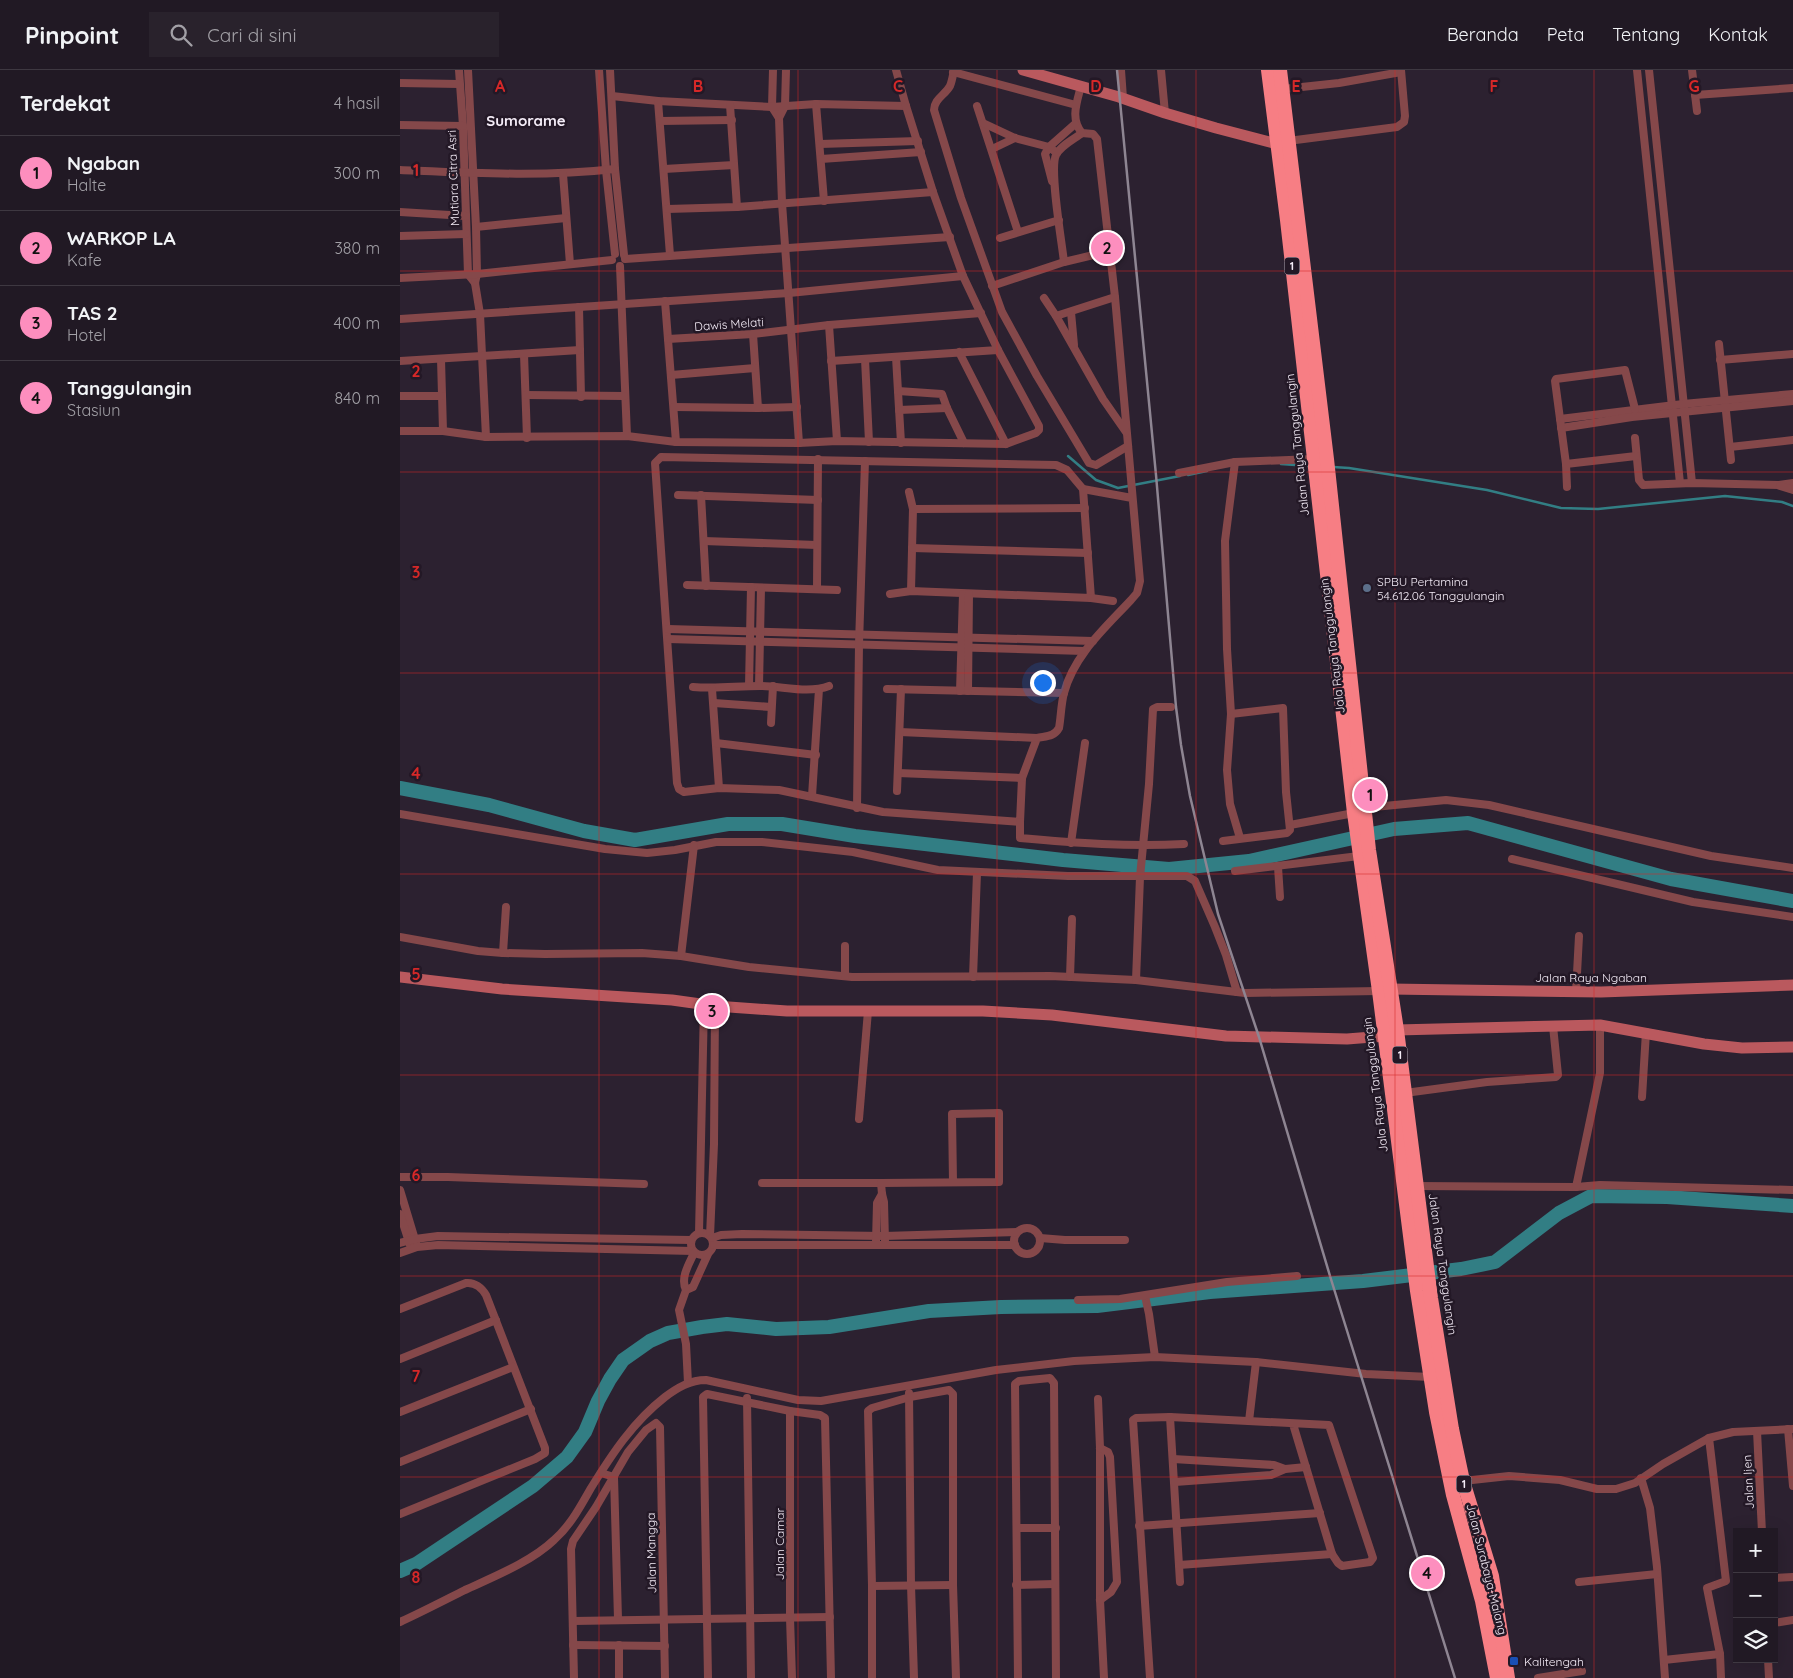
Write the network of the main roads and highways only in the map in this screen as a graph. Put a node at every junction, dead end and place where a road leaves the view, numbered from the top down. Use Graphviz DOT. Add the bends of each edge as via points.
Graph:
graph roads {
  1 [pos="1268,70"];
  2 [pos="1280,70"];
  3 [pos="1283,142"];
  4 [pos="1362,852"];
  5 [pos="1391,1033"];
  6 [pos="1406,1155"];
  7 [pos="1424,1290"];
  8 [pos="1497,1678"];
  9 [pos="1508,1678"];
  1 -- 3 [label="highway, 1"];
  2 -- 3 [label="highway, 1"];
  3 -- 4 [label="highway, Jalan Raya Tanggulangin / 1"];
  4 -- 5 [label="highway, Jala Raya Tanggulangin / 1"];
  5 -- 6 [label="highway, Jala Raya Tanggulangin / 1"];
  5 -- 6 [label="highway, Jalan Raya Tanggulangin / 1" via="1405,1094"];
  6 -- 7 [label="highway, Jala Raya Tanggulangin / 1" via="1412,1258"];
  6 -- 7 [label="highway, Jalan Raya Tanggulangin / 1" via="1417,1186 1427,1261"];
  7 -- 8 [label="highway, Jalan Surabaya-Malang / 1" via="1430,1378 1453,1495 1482,1601"];
  7 -- 9 [label="highway, Jalan Raya Tanggulangin / 1" via="1463,1480 1492,1576"];
}
